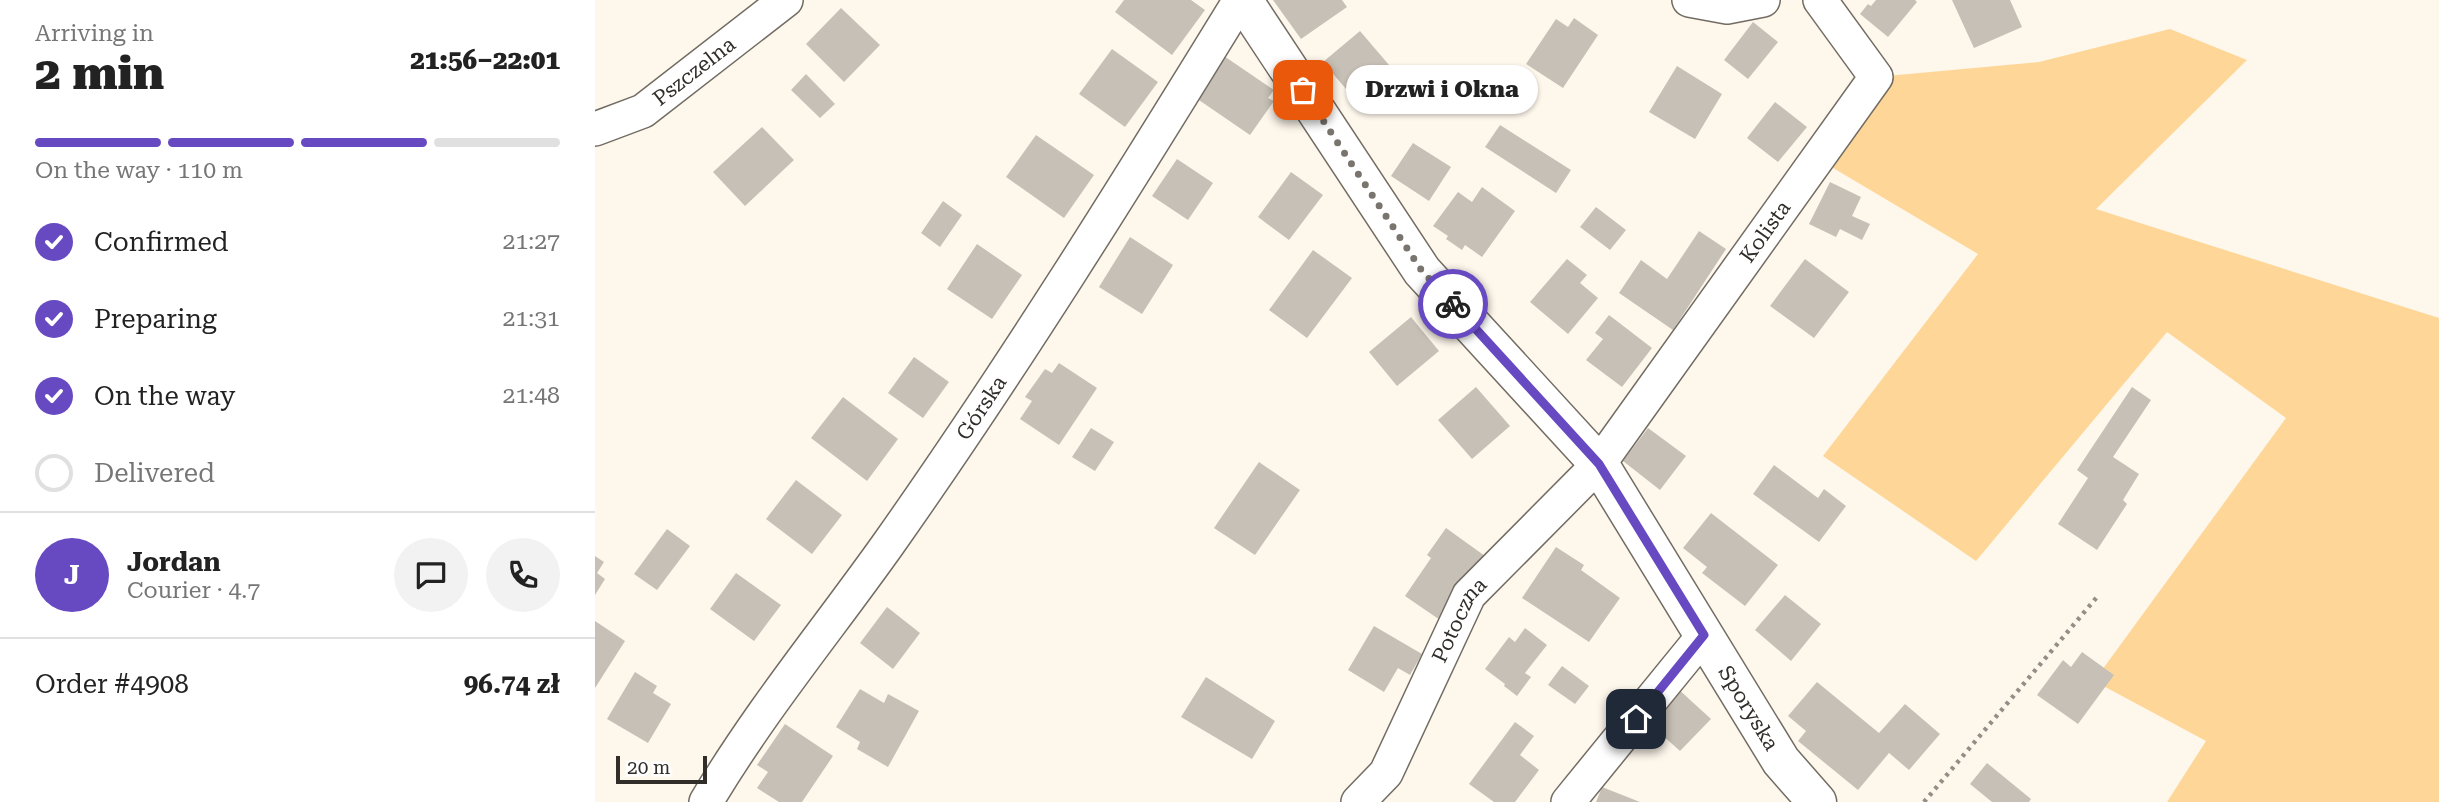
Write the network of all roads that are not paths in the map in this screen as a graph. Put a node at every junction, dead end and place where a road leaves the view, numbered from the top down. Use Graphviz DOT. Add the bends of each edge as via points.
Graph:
graph roads {
  1 [pos="786,0"];
  2 [pos="1242,0"];
  3 [pos="1689,0"];
  4 [pos="1763,0"];
  5 [pos="1820,0"];
  6 [pos="595,129"];
  7 [pos="1599,464"];
  8 [pos="1704,635"];
  9 [pos="706,802"];
  10 [pos="1358,802"];
  11 [pos="1568,802"];
  12 [pos="1817,802"];
  1 -- 6 [label="street, Pszczelna" via="643,111"];
  2 -- 7 [label="street, Sporyska" via="1422,271"];
  2 -- 9 [label="street, Górska" via="1075,267 890,542 735,753"];
  3 -- 4 [label="street" via="1727,7"];
  5 -- 7 [label="street, Kolista" via="1876,78"];
  7 -- 8 [label="street, Sporyska"];
  7 -- 10 [label="street, Potoczna" via="1469,595 1386,773"];
  8 -- 11 [label="street"];
  8 -- 12 [label="street, Sporyska" via="1781,761"];
}
